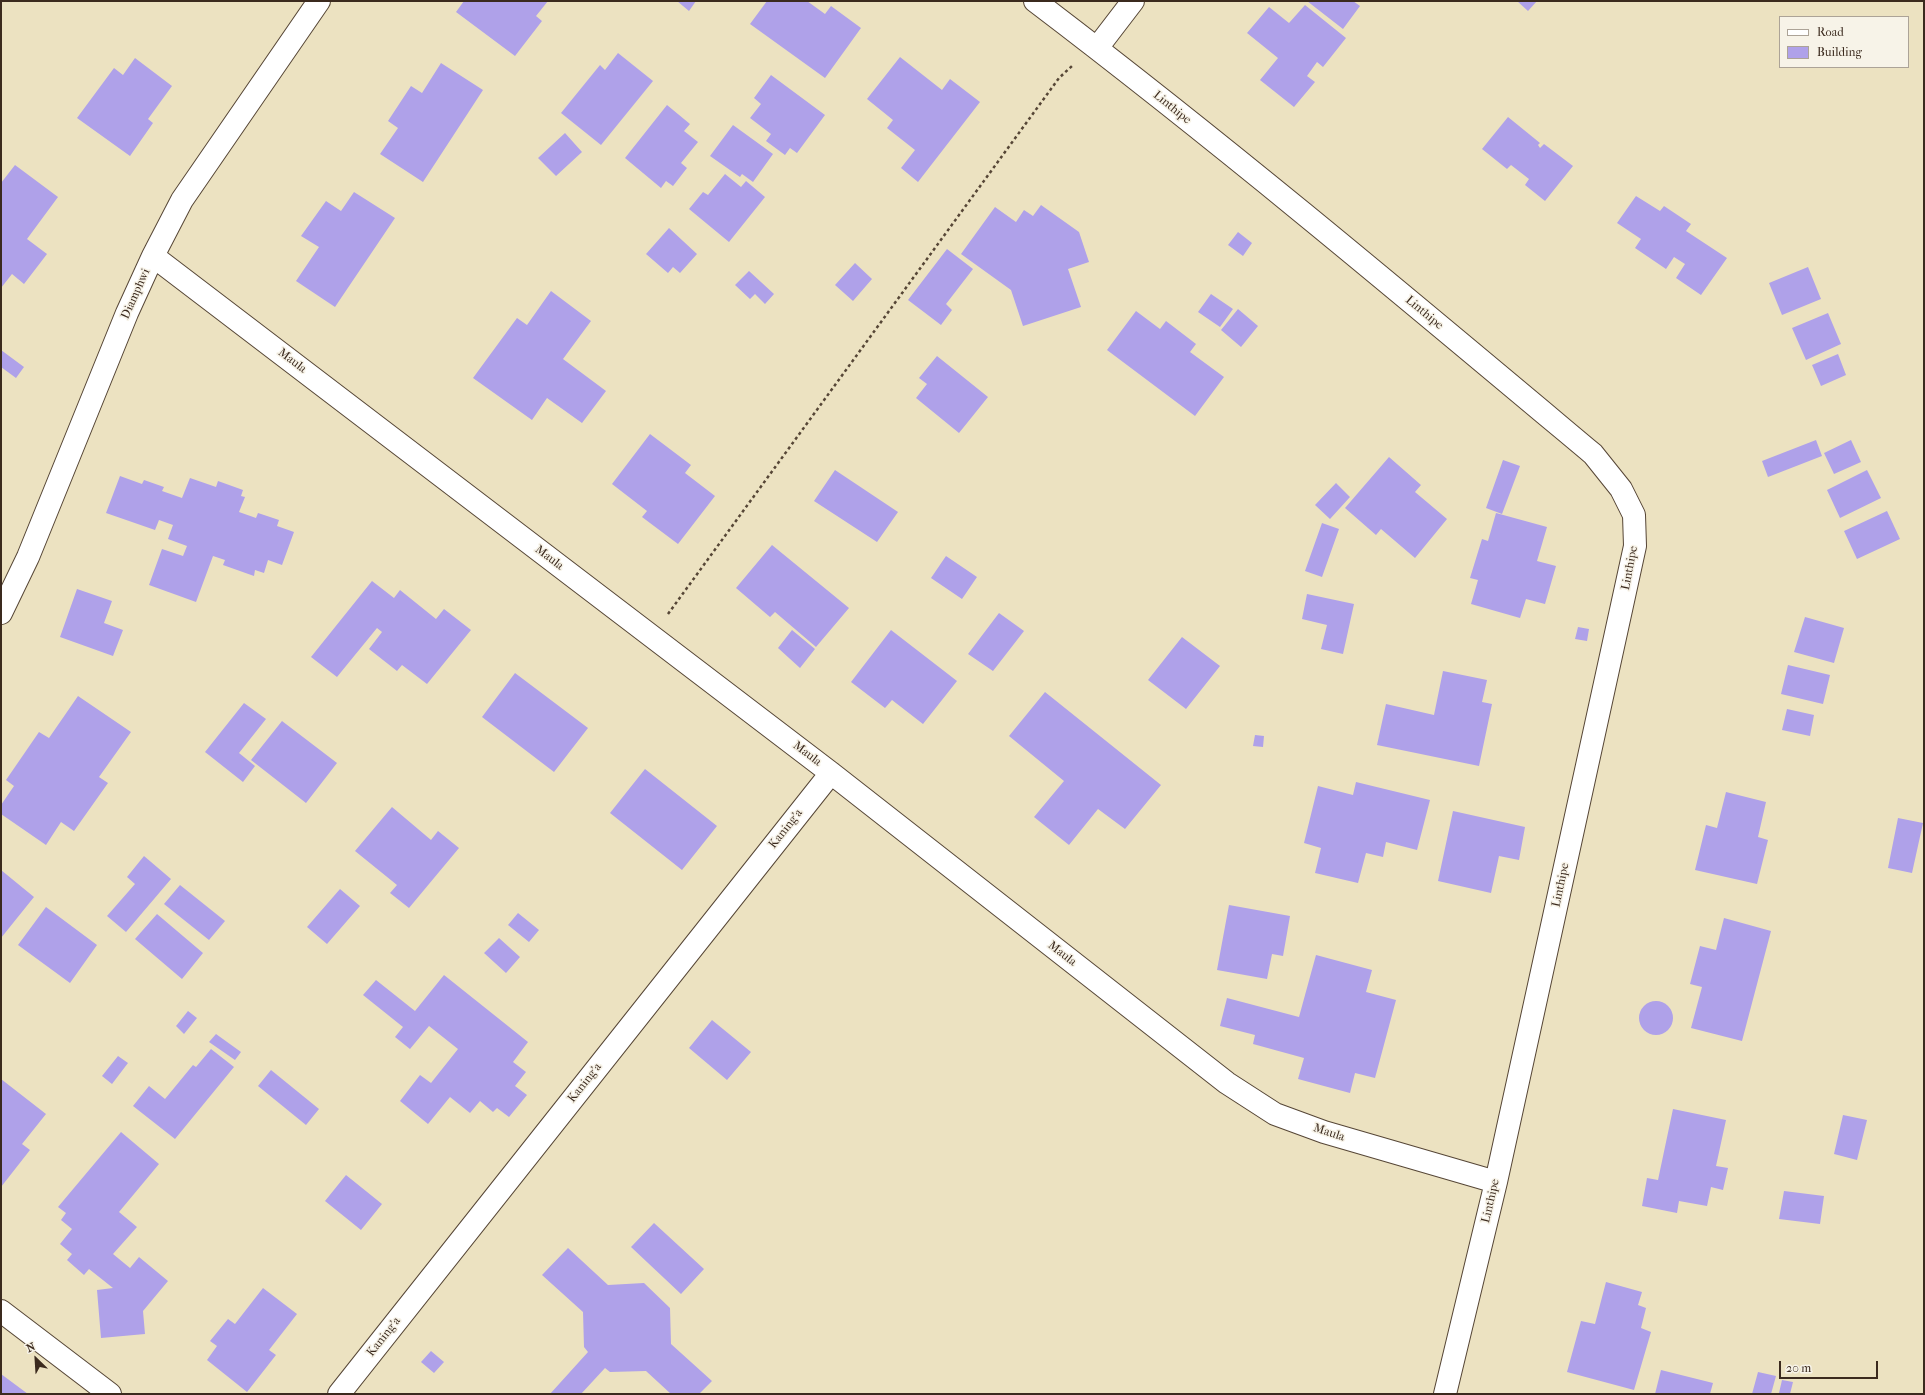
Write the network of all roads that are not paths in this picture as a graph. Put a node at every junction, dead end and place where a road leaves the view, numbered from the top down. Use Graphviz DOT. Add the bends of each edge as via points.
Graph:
graph roads {
  1 [pos="319,1"];
  2 [pos="1035,1"];
  3 [pos="1133,1"];
  4 [pos="1097,48"];
  5 [pos="153,256"];
  6 [pos="1,613"];
  7 [pos="831,773"];
  8 [pos="1496,1182"];
  9 [pos="1,1311"];
  10 [pos="110,1394"];
  11 [pos="339,1394"];
  12 [pos="1444,1394"];
  1 -- 5 [label="street, Diamphwi" via="182,200"];
  2 -- 4 [label="street, Linthipe"];
  3 -- 4 [label="street"];
  4 -- 8 [label="street, Linthipe" via="1328,232 1593,454 1621,488 1634,515 1635,546"];
  5 -- 6 [label="street, Diamphwi" via="28,557"];
  5 -- 7 [label="street, Maula"];
  7 -- 8 [label="street, Maula" via="1227,1083 1275,1114 1324,1132"];
  7 -- 11 [label="street, Kaning'a"];
  8 -- 12 [label="street, Linthipe"];
  9 -- 10 [label="street"];
}
